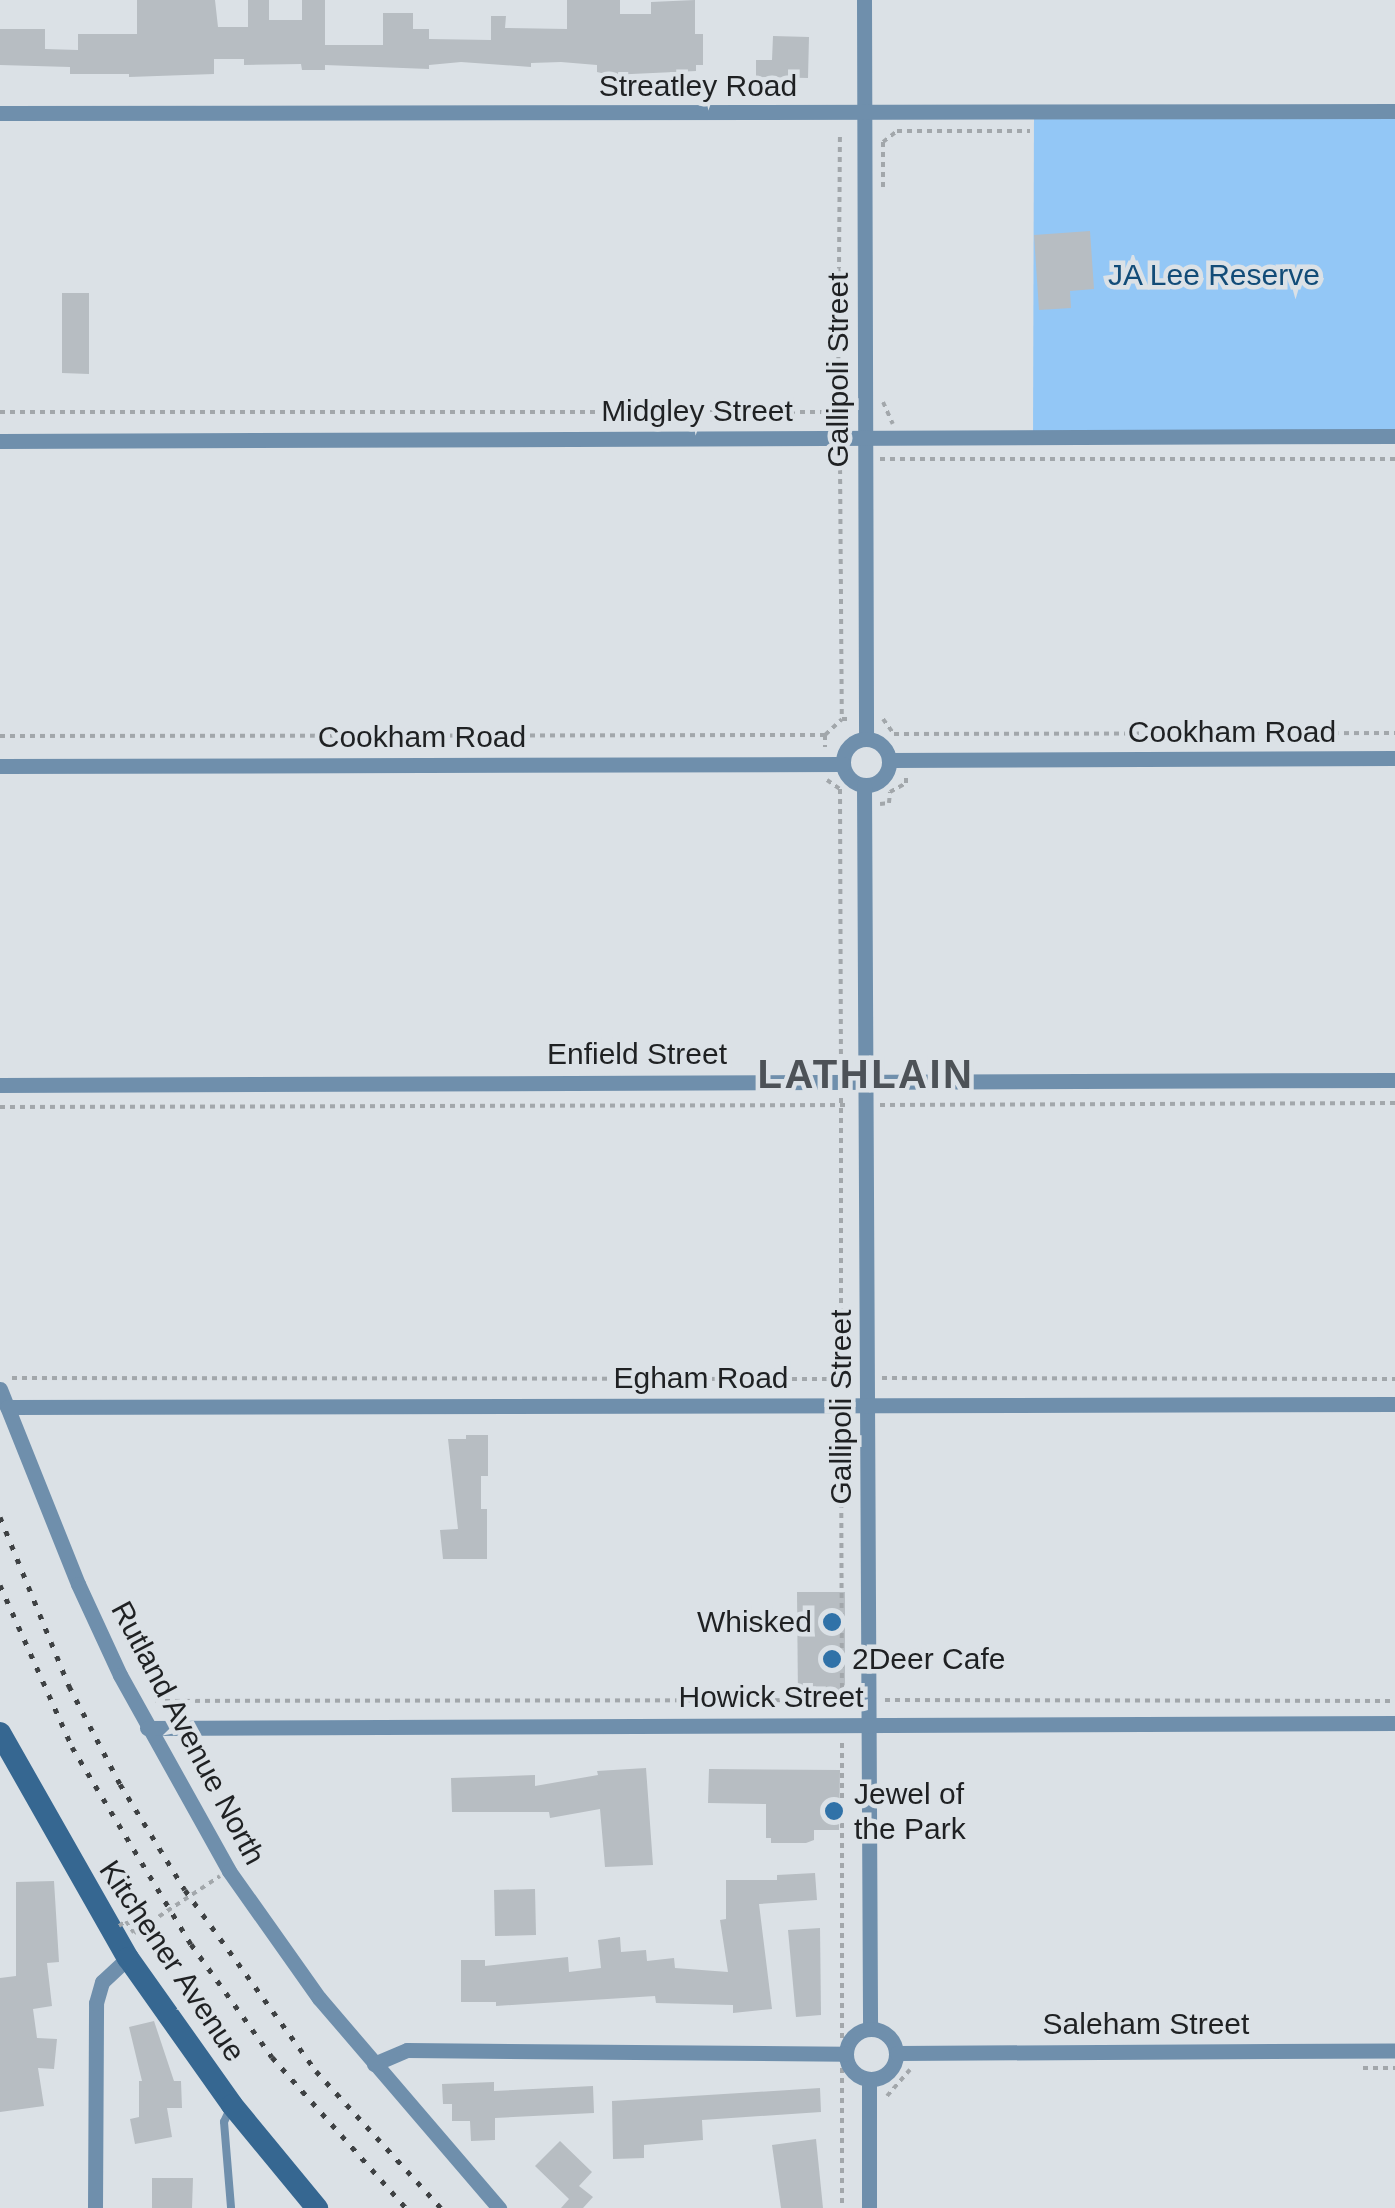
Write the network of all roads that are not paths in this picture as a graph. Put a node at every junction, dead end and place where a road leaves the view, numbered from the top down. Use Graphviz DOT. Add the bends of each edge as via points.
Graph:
graph roads {
  1 [pos="864,0"];
  2 [pos="1395,111"];
  3 [pos="0,113"];
  4 [pos="864,114"];
  5 [pos="1395,436"];
  6 [pos="867,438"];
  7 [pos="0,440"];
  8 [pos="866,740"];
  9 [pos="1395,758"];
  10 [pos="889,760"];
  11 [pos="843,764"];
  12 [pos="0,766"];
  13 [pos="864,785"];
  14 [pos="1395,1080"];
  15 [pos="868,1082"];
  16 [pos="0,1085"];
  17 [pos="4,1384"];
  18 [pos="868,1404"];
  19 [pos="1395,1404"];
  20 [pos="7,1407"];
  21 [pos="1395,1723"];
  22 [pos="869,1724"];
  23 [pos="147,1728"];
  24 [pos="0,1733"];
  25 [pos="128,1958"];
  26 [pos="870,2029"];
  27 [pos="1395,2050"];
  28 [pos="905,2053"];
  29 [pos="844,2054"];
  30 [pos="374,2064"];
  31 [pos="869,2080"];
  32 [pos="232,2104"];
  33 [pos="95,2208"];
  34 [pos="231,2208"];
  35 [pos="317,2208"];
  36 [pos="499,2208"];
  37 [pos="868,2208"];
  1 -- 4 [label="street, Gallipoli Street"];
  2 -- 4 [label="street, Streatley Road"];
  3 -- 4 [label="street, Streatley Road"];
  4 -- 6 [label="street, Gallipoli Street"];
  5 -- 6 [label="street, Midgley Street"];
  6 -- 7 [label="street, Midgley Street"];
  6 -- 8 [label="street, Gallipoli Street"];
  8 -- 10 [label="street" via="884,748"];
  8 -- 11 [label="street" via="847,750"];
  9 -- 10 [label="street, Cookham Road"];
  10 -- 13 [label="street" via="879,781"];
  11 -- 12 [label="street, Cookham Road"];
  11 -- 13 [label="street"];
  13 -- 15 [label="street, Gallipoli Street"];
  14 -- 15 [label="street, Enfield Street"];
  15 -- 16 [label="street, Enfield Street"];
  15 -- 18 [label="street, Gallipoli Street"];
  17 -- 20 [label="street, Rutland Avenue North"];
  18 -- 19 [label="street, Egham Road"];
  18 -- 20 [label="street, Egham Road"];
  18 -- 22 [label="street, Gallipoli Street"];
  20 -- 23 [label="street, Rutland Avenue North" via="78,1584"];
  21 -- 22 [label="street, Howick Street"];
  22 -- 23 [label="street, Howick Street"];
  22 -- 26 [label="street, Gallipoli Street"];
  23 -- 30 [label="street, Rutland Avenue North" via="239,1886"];
  24 -- 25 [label="street, Kitchener Avenue"];
  25 -- 32 [label="street, Kitchener Avenue"];
  25 -- 33 [label="street" via="102,1982 96,2002"];
  26 -- 28 [label="street" via="888,2035"];
  26 -- 29 [label="street" via="852,2036"];
  27 -- 28 [label="street, Saleham Street"];
  28 -- 31 [label="street" via="889,2072"];
  29 -- 30 [label="street" via="407,2050"];
  29 -- 31 [label="street" via="852,2072"];
  30 -- 36 [label="street, Rutland Avenue North"];
  31 -- 37 [label="street"];
  32 -- 34 [label="lane" via="224,2122"];
  32 -- 35 [label="street, Kitchener Avenue"];
}
